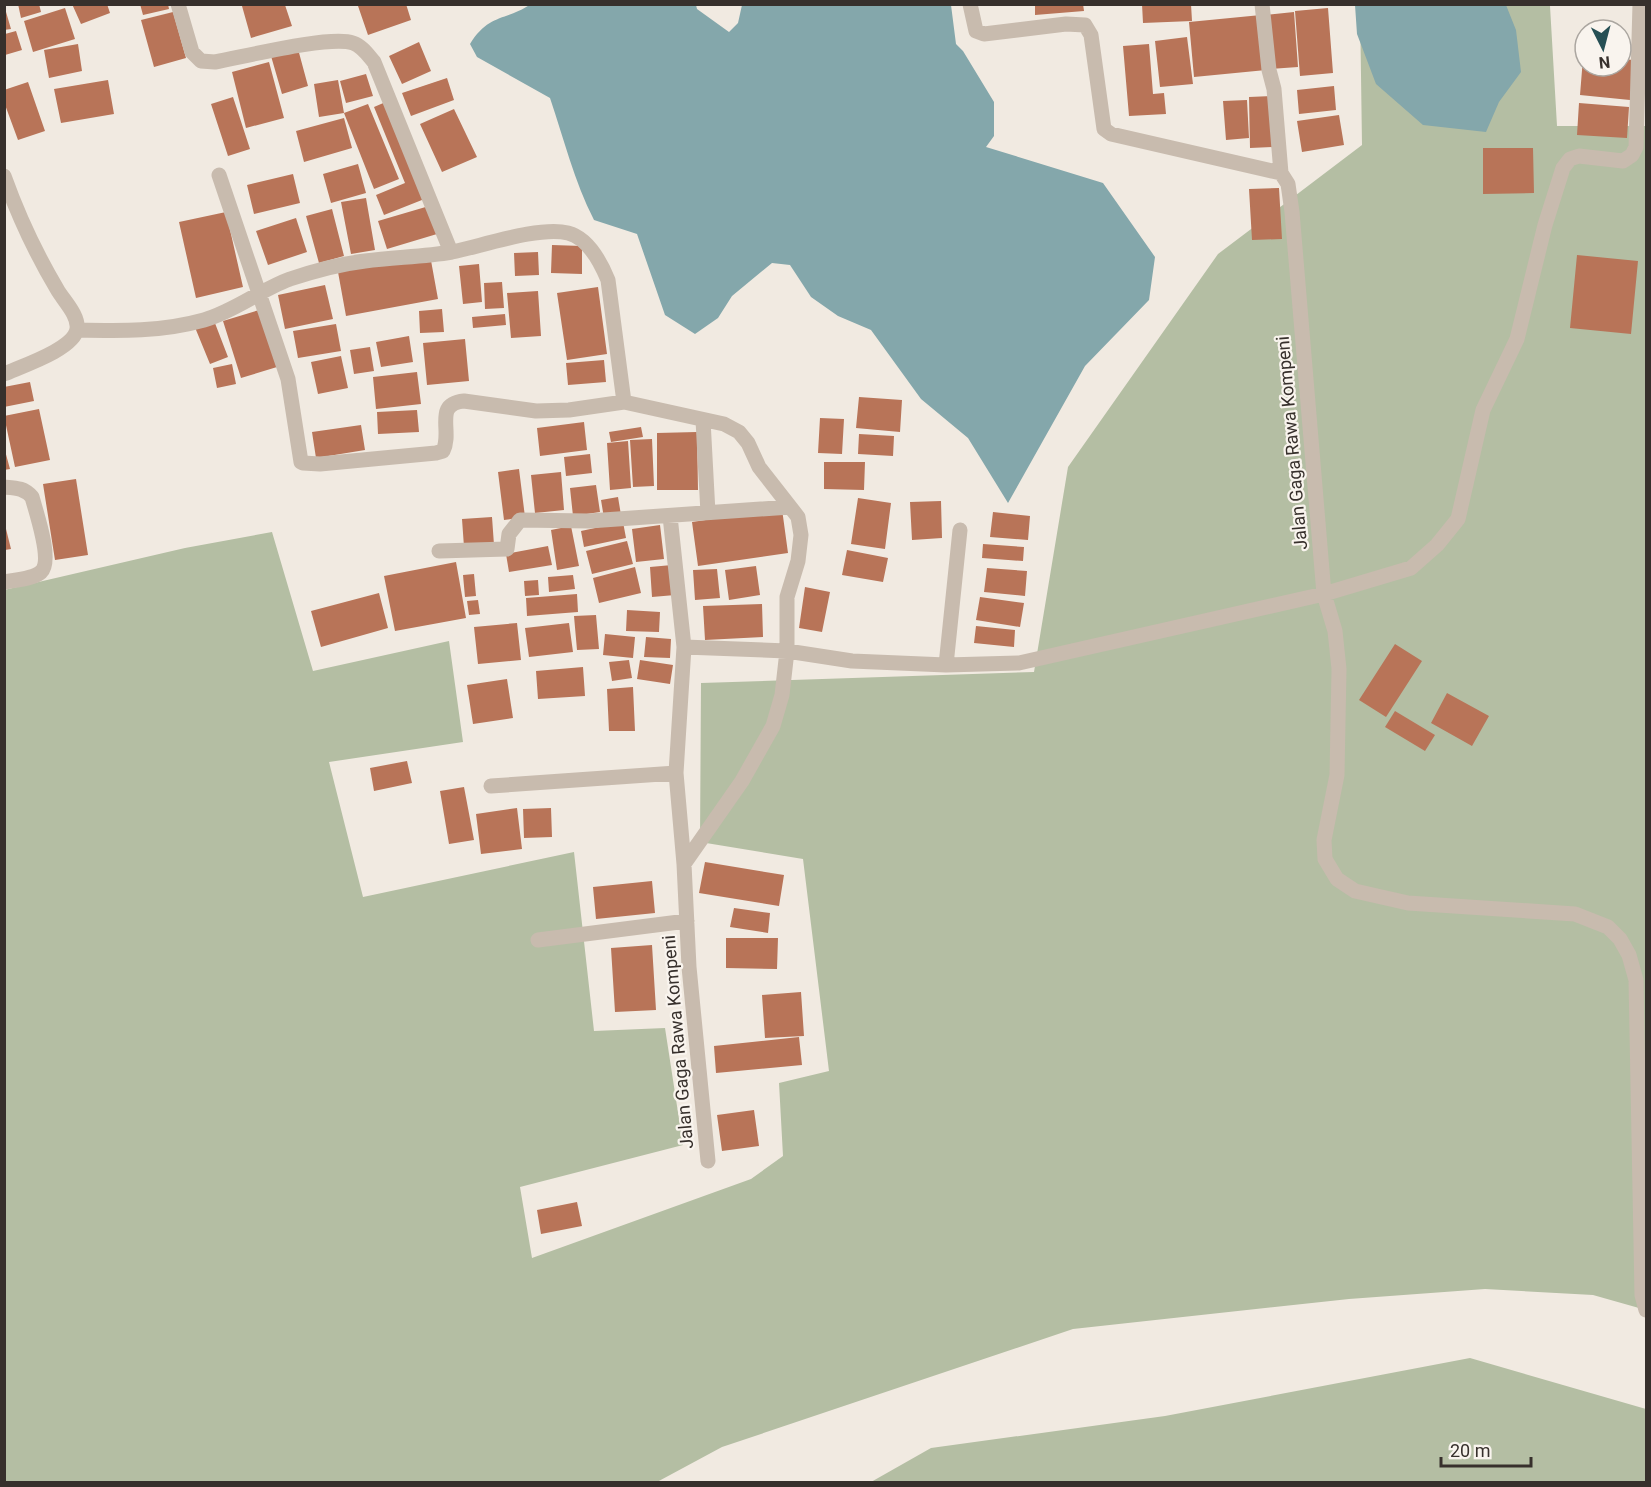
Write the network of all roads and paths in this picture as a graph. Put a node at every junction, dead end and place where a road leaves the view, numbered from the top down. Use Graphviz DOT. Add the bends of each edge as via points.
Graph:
graph roads {
  1 [pos="178,4"];
  2 [pos="970,4"];
  3 [pos="1262,4"];
  4 [pos="1640,4"];
  5 [pos="1281,173"];
  6 [pos="219,175"];
  7 [pos="4,176"];
  8 [pos="451,252"];
  9 [pos="260,294"];
  10 [pos="77,330"];
  11 [pos="4,374"];
  12 [pos="624,402"];
  13 [pos="703,420"];
  14 [pos="4,487"];
  15 [pos="790,507"];
  16 [pos="708,513"];
  17 [pos="670,516"];
  18 [pos="960,530"];
  19 [pos="439,551"];
  20 [pos="4,582"];
  21 [pos="1324,594"];
  22 [pos="684,647"];
  23 [pos="787,651"];
  24 [pos="946,665"];
  25 [pos="676,773"];
  26 [pos="491,786"];
  27 [pos="684,864"];
  28 [pos="687,921"];
  29 [pos="538,940"];
  30 [pos="708,1161"];
  31 [pos="1647,1310"];
  1 -- 8 [label="street" via="192,52 201,61 215,62 327,41 353,43 365,51 374,62"];
  2 -- 5 [label="street" via="976,31 984,34 1085,25 1090,35 1104,129 1111,134"];
  3 -- 5 [label="street, Jalan Gaga Rawa Kompeni"];
  4 -- 21 [label="street" via="1636,147 1623,161 1579,156 1563,168 1517,339 1483,410 1458,519 1411,568"];
  5 -- 21 [label="street, Jalan Gaga Rawa Kompeni" via="1288,184 1292,212"];
  6 -- 9 [label="street"];
  7 -- 10 [label="street" via="28,236 76,319"];
  8 -- 9 [label="street" via="362,261 288,280"];
  8 -- 12 [label="street" via="530,234 568,233 578,238 592,252 608,280"];
  9 -- 10 [label="street" via="204,320 157,330"];
  9 -- 12 [label="street" via="288,379 303,464 443,451 446,414 453,402 536,411"];
  10 -- 11 [label="street" via="70,342"];
  12 -- 13 [label="street"];
  13 -- 15 [label="street" via="739,432 759,467"];
  13 -- 16 [label="street"];
  14 -- 20 [label="street" via="27,491 32,497 46,554 41,572"];
  15 -- 16 [label="street"];
  15 -- 23 [label="street" via="798,517 801,535 787,597"];
  16 -- 17 [label="street"];
  17 -- 19 [label="street" via="520,520 509,534 507,549"];
  17 -- 22 [label="street, Jalan Gaga Rawa Kompeni"];
  18 -- 24 [label="street"];
  21 -- 24 [label="street" via="1019,663"];
  21 -- 31 [label="street, Jalan Gaga Rawa Kompeni" via="1335,631 1339,669 1337,775 1324,840 1325,859 1337,879 1355,891 1408,903 1575,914 1608,927 1629,955 1636,980 1642,1295"];
  22 -- 23 [label="street"];
  22 -- 25 [label="street, Jalan Gaga Rawa Kompeni"];
  23 -- 24 [label="street" via="852,661"];
  23 -- 27 [label="street" via="782,695 773,726 742,781"];
  25 -- 26 [label="street"];
  25 -- 27 [label="street, Jalan Gaga Rawa Kompeni"];
  27 -- 28 [label="street, Jalan Gaga Rawa Kompeni"];
  28 -- 29 [label="street, Jalan Gaga Rawa Kompeni"];
  28 -- 30 [label="street, Jalan Gaga Rawa Kompeni"];
}
